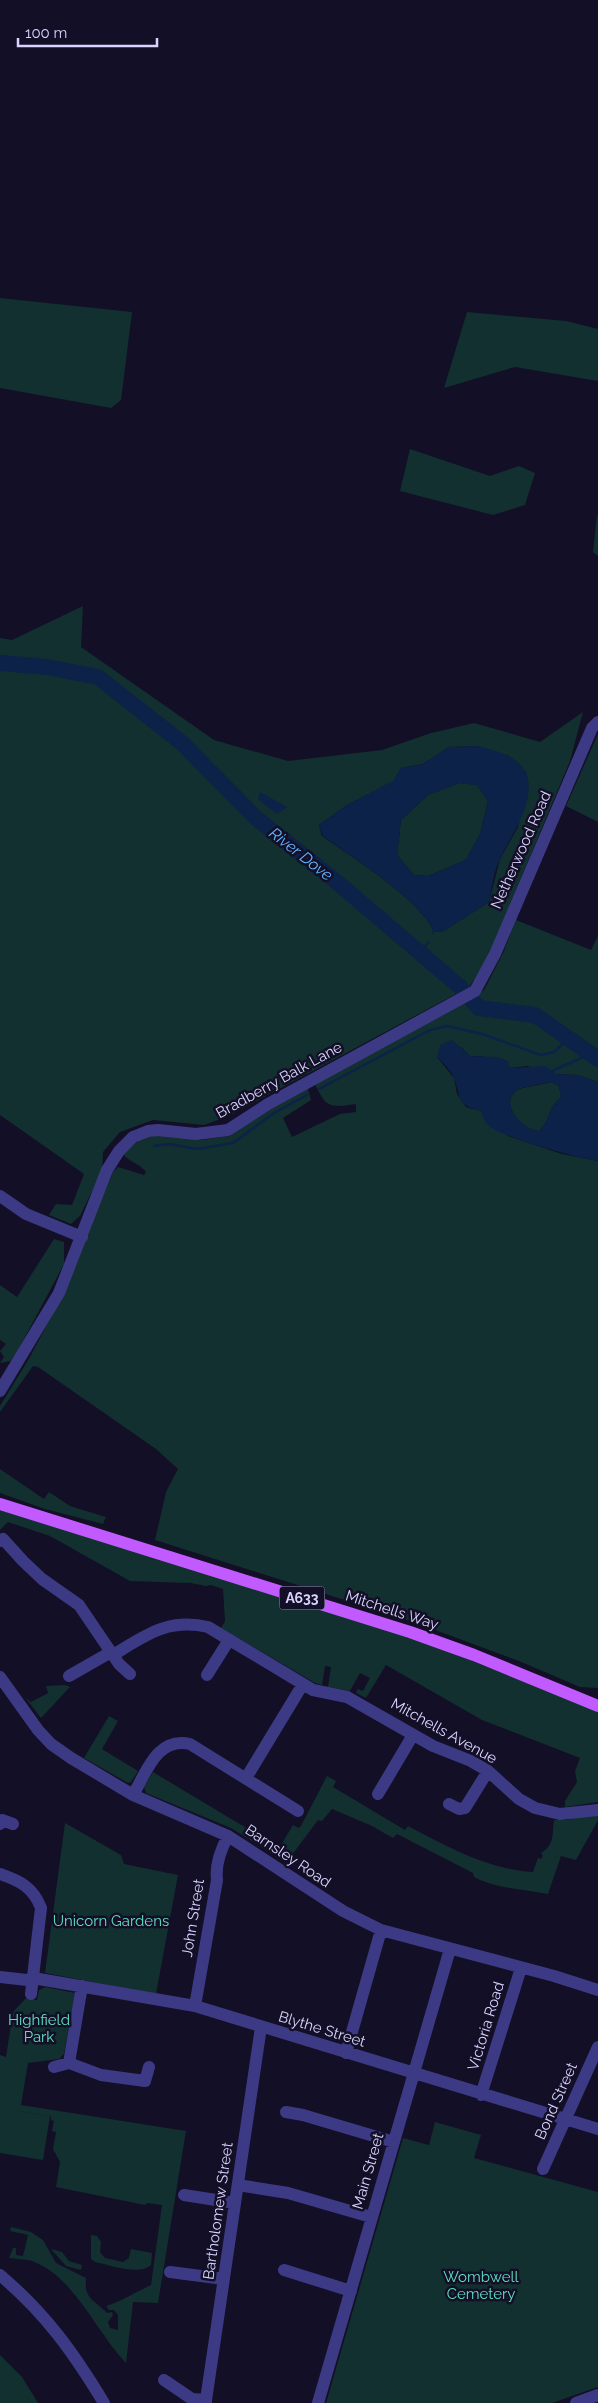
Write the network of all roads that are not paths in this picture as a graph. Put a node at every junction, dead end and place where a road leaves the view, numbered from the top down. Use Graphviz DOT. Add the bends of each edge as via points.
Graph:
graph roads {
  1 [pos="598,722"];
  2 [pos="475,991"];
  3 [pos="0,1196"];
  4 [pos="82,1237"];
  5 [pos="0,1392"];
  6 [pos="0,1504"];
  7 [pos="0,1541"];
  8 [pos="229,1640"];
  9 [pos="112,1653"];
  10 [pos="130,1674"];
  11 [pos="207,1675"];
  12 [pos="69,1676"];
  13 [pos="0,1678"];
  14 [pos="303,1684"];
  15 [pos="598,1706"];
  16 [pos="413,1735"];
  17 [pos="488,1771"];
  18 [pos="246,1778"];
  19 [pos="378,1794"];
  20 [pos="133,1795"];
  21 [pos="449,1804"];
  22 [pos="598,1810"];
  23 [pos="298,1811"];
  24 [pos="0,1824"];
  25 [pos="13,1824"];
  26 [pos="228,1836"];
  27 [pos="0,1874"];
  28 [pos="381,1930"];
  29 [pos="450,1949"];
  30 [pos="521,1968"];
  31 [pos="0,1977"];
  32 [pos="33,1978"];
  33 [pos="82,1986"];
  34 [pos="598,1990"];
  35 [pos="31,1994"];
  36 [pos="196,2006"];
  37 [pos="261,2027"];
  38 [pos="598,2047"];
  39 [pos="346,2053"];
  40 [pos="68,2064"];
  41 [pos="54,2067"];
  42 [pos="149,2067"];
  43 [pos="414,2074"];
  44 [pos="482,2095"];
  45 [pos="286,2112"];
  46 [pos="565,2119"];
  47 [pos="598,2129"];
  48 [pos="394,2142"];
  49 [pos="543,2169"];
  50 [pos="238,2185"];
  51 [pos="184,2195"];
  52 [pos="236,2203"];
  53 [pos="372,2217"];
  54 [pos="284,2270"];
  55 [pos="170,2272"];
  56 [pos="0,2276"];
  57 [pos="224,2279"];
  58 [pos="351,2291"];
  59 [pos="164,2380"];
  60 [pos="598,2395"];
  61 [pos="206,2401"];
  62 [pos="104,2403"];
  63 [pos="318,2403"];
  64 [pos="576,2403"];
  1 -- 2 [label="street, Netherwood Road" via="592,728"];
  2 -- 4 [label="street, Bradberry Balk Lane" via="284,1095 228,1130 196,1134 158,1130 133,1137 107,1170"];
  3 -- 4 [label="street" via="26,1214"];
  4 -- 5 [label="street, Bradberry Balk Lane" via="59,1294"];
  6 -- 15 [label="main road, Mitchells Way / A633" via="402,1630 474,1655"];
  7 -- 9 [label="street" via="3,1539 22,1562 79,1605"];
  8 -- 9 [label="street, Mitchells Avenue" via="208,1627 177,1624 156,1630"];
  8 -- 11 [label="street"];
  8 -- 14 [label="street, Mitchells Avenue"];
  9 -- 10 [label="street"];
  9 -- 12 [label="street, Mitchells Avenue"];
  13 -- 20 [label="street, Barnsley Road" via="28,1719 51,1744"];
  14 -- 16 [label="street, Mitchells Avenue" via="320,1692 346,1697"];
  14 -- 18 [label="street"];
  16 -- 17 [label="street, Mitchells Avenue"];
  16 -- 19 [label="street"];
  17 -- 21 [label="street" via="465,1808"];
  17 -- 22 [label="street, Mitchells Avenue" via="519,1799 535,1808 560,1814"];
  18 -- 20 [label="street" via="190,1744 176,1742 158,1752"];
  18 -- 23 [label="street"];
  20 -- 26 [label="street, Barnsley Road"];
  24 -- 25 [label="street" via="2,1820"];
  26 -- 28 [label="street, Barnsley Road" via="336,1907"];
  26 -- 36 [label="street, John Street" via="221,1849 216,1872"];
  27 -- 32 [label="street" via="29,1886 41,1908"];
  28 -- 29 [label="street, Barnsley Road"];
  28 -- 39 [label="street"];
  29 -- 30 [label="street, Barnsley Road"];
  29 -- 43 [label="street, Main Street"];
  30 -- 34 [label="street, Barnsley Road"];
  30 -- 44 [label="street, Victoria Road"];
  31 -- 32 [label="street, Blythe Street"];
  32 -- 33 [label="street, Blythe Street"];
  32 -- 35 [label="street"];
  33 -- 36 [label="street, Blythe Street"];
  33 -- 40 [label="street"];
  36 -- 37 [label="street, Blythe Street"];
  37 -- 39 [label="street, Blythe Street"];
  37 -- 50 [label="street, Bartholomew Street"];
  38 -- 46 [label="street, Bond Street"];
  39 -- 43 [label="street, Blythe Street"];
  40 -- 41 [label="street"];
  40 -- 42 [label="street" via="145,2086"];
  43 -- 44 [label="street, Blythe Street"];
  43 -- 48 [label="street, Main Street"];
  44 -- 46 [label="street, Blythe Street"];
  45 -- 48 [label="street" via="303,2114"];
  46 -- 47 [label="street, Blythe Street"];
  46 -- 49 [label="street, Bond Street"];
  48 -- 53 [label="street, Main Street"];
  50 -- 52 [label="street, Bartholomew Street"];
  50 -- 53 [label="street" via="288,2193"];
  51 -- 52 [label="street"];
  52 -- 57 [label="street, Bartholomew Street"];
  53 -- 58 [label="street, Main Street"];
  54 -- 58 [label="street"];
  55 -- 57 [label="street"];
  56 -- 62 [label="street" via="49,2322 78,2360"];
  57 -- 61 [label="street, Bartholomew Street"];
  58 -- 63 [label="street, Main Street"];
  59 -- 61 [label="street" via="192,2399"];
  60 -- 64 [label="street"];
}
